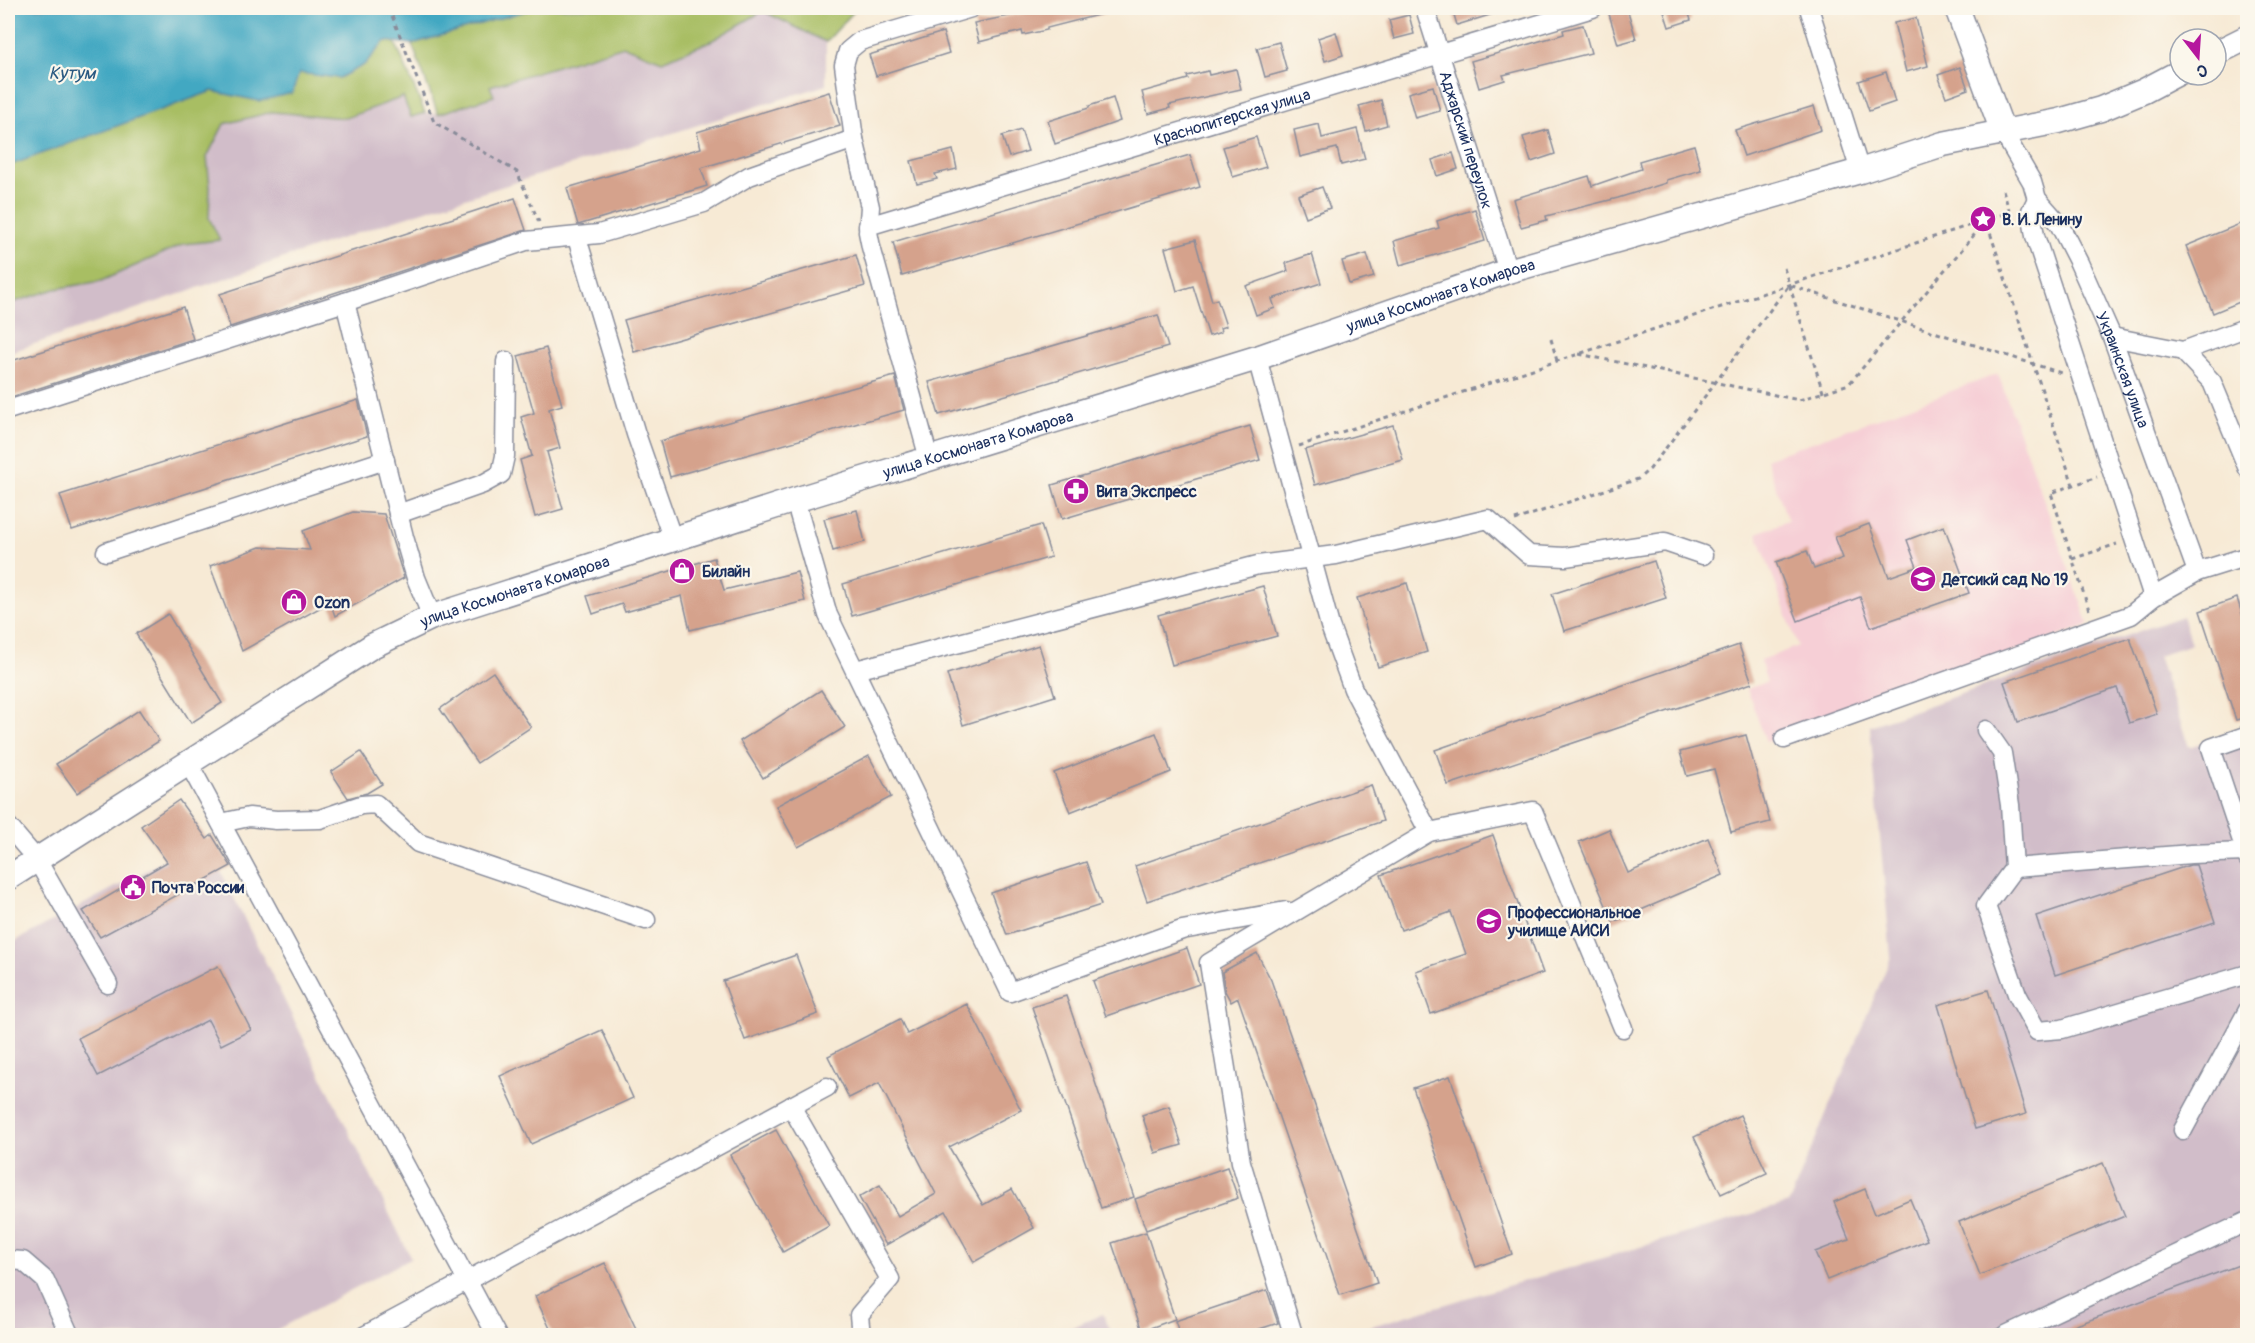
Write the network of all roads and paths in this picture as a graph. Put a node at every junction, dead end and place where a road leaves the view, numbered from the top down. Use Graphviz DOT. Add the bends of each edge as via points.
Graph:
graph roads {
  1 [pos="390,8"];
  2 [pos="970,8"];
  3 [pos="1425,8"];
  4 [pos="1593,8"];
  5 [pos="1809,8"];
  6 [pos="1957,8"];
  7 [pos="2247,37"];
  8 [pos="2228,47"];
  9 [pos="1440,55"];
  10 [pos="2168,78"];
  11 [pos="2003,132"];
  12 [pos="854,139"];
  13 [pos="1860,171"];
  14 [pos="2037,199"];
  15 [pos="1982,208"];
  16 [pos="2010,212"];
  17 [pos="1986,220"];
  18 [pos="868,226"];
  19 [pos="578,238"];
  20 [pos="546,239"];
  21 [pos="1784,268"];
  22 [pos="1508,271"];
  23 [pos="1789,285"];
  24 [pos="345,302"];
  25 [pos="1902,321"];
  26 [pos="2247,327"];
  27 [pos="2112,337"];
  28 [pos="1551,339"];
  29 [pos="2183,351"];
  30 [pos="1578,354"];
  31 [pos="1257,358"];
  32 [pos="506,361"];
  33 [pos="1557,361"];
  34 [pos="2033,364"];
  35 [pos="2063,373"];
  36 [pos="1715,383"];
  37 [pos="1823,392"];
  38 [pos="8,410"];
  39 [pos="1282,451"];
  40 [pos="929,459"];
  41 [pos="385,460"];
  42 [pos="2247,469"];
  43 [pos="2097,477"];
  44 [pos="2073,485"];
  45 [pos="795,500"];
  46 [pos="398,514"];
  47 [pos="1496,526"];
  48 [pos="673,540"];
  49 [pos="2119,543"];
  50 [pos="106,552"];
  51 [pos="1703,555"];
  52 [pos="2247,556"];
  53 [pos="1311,558"];
  54 [pos="2072,558"];
  55 [pos="2198,572"];
  56 [pos="2153,597"];
  57 [pos="432,617"];
  58 [pos="2091,617"];
  59 [pos="856,670"];
  60 [pos="1986,730"];
  61 [pos="2247,735"];
  62 [pos="1784,739"];
  63 [pos="189,764"];
  64 [pos="221,823"];
  65 [pos="8,826"];
  66 [pos="1429,832"];
  67 [pos="2246,855"];
  68 [pos="36,860"];
  69 [pos="2014,868"];
  70 [pos="8,878"];
  71 [pos="1300,909"];
  72 [pos="646,920"];
  73 [pos="2247,974"];
  74 [pos="108,984"];
  75 [pos="2247,1010"];
  76 [pos="1623,1028"];
  77 [pos="826,1087"];
  78 [pos="791,1106"];
  79 [pos="2183,1130"];
  80 [pos="2247,1221"];
  81 [pos="8,1260"];
  82 [pos="467,1281"];
  83 [pos="1293,1334"];
  84 [pos="70,1335"];
  85 [pos="364,1335"];
  86 [pos="497,1335"];
  87 [pos="861,1335"];
  88 [pos="2004,1335"];
  1 -- 20 [label="path" via="434,122 517,172"];
  2 -- 12 [label="street" via="860,41 848,51 844,65"];
  3 -- 9 [label="street, Аджарский переулок"];
  4 -- 9 [label="street, Краснопитерская улица"];
  5 -- 13 [label="street"];
  6 -- 11 [label="main road"];
  7 -- 8 [label="main road"];
  9 -- 18 [label="street, Краснопитерская улица"];
  9 -- 22 [label="street, Аджарский переулок"];
  10 -- 11 [label="main road, улица Космонавта Комарова" via="2101,110"];
  11 -- 13 [label="main road, улица Космонавта Комарова" via="1944,144"];
  11 -- 14 [label="street, Украинская улица" via="2032,182"];
  12 -- 18 [label="street" via="870,207"];
  12 -- 19 [label="street" via="749,176 704,203"];
  13 -- 22 [label="main road, улица Космонавта Комарова"];
  14 -- 27 [label="street, Украинская улица" via="2059,224"];
  14 -- 56 [label="street" via="2031,211 2035,236"];
  15 -- 17 [label="path"];
  16 -- 17 [label="path"];
  17 -- 23 [label="path"];
  17 -- 25 [label="path"];
  17 -- 34 [label="path"];
  18 -- 40 [label="street"];
  19 -- 20 [label="street"];
  19 -- 48 [label="street" via="636,434"];
  20 -- 24 [label="street" via="503,248"];
  21 -- 23 [label="path"];
  22 -- 31 [label="main road, улица Космонавта Комарова"];
  23 -- 25 [label="path"];
  23 -- 30 [label="path"];
  23 -- 36 [label="path"];
  23 -- 37 [label="path"];
  24 -- 38 [label="street"];
  24 -- 41 [label="street"];
  25 -- 34 [label="path"];
  25 -- 37 [label="path" via="1849,384"];
  26 -- 29 [label="street"];
  27 -- 29 [label="street"];
  27 -- 55 [label="street, Украинская улица"];
  28 -- 33 [label="path"];
  29 -- 42 [label="street" via="2212,382"];
  30 -- 33 [label="path"];
  30 -- 36 [label="path"];
  31 -- 39 [label="street"];
  31 -- 40 [label="main road, улица Космонавта Комарова"];
  32 -- 46 [label="street" via="505,456 501,474"];
  33 -- 39 [label="path"];
  34 -- 35 [label="path"];
  34 -- 44 [label="path"];
  36 -- 37 [label="path" via="1798,400"];
  36 -- 47 [label="path" via="1650,469 1638,479"];
  39 -- 53 [label="street"];
  40 -- 45 [label="main road, улица Космонавта Комарова"];
  41 -- 46 [label="street"];
  41 -- 50 [label="street"];
  43 -- 44 [label="path"];
  44 -- 54 [label="path" via="2050,493"];
  45 -- 48 [label="main road, улица Космонавта Комарова"];
  45 -- 59 [label="street" via="828,615"];
  46 -- 57 [label="street"];
  47 -- 51 [label="street" via="1529,555 1565,557 1665,542"];
  47 -- 53 [label="street" via="1488,519"];
  48 -- 57 [label="main road, улица Космонавта Комарова"];
  49 -- 54 [label="path"];
  52 -- 55 [label="street"];
  53 -- 59 [label="street" via="1258,565"];
  53 -- 66 [label="street" via="1329,627 1353,689"];
  54 -- 58 [label="path"];
  55 -- 56 [label="street"];
  56 -- 62 [label="street" via="2131,615"];
  57 -- 63 [label="main road, улица Космонавта Комарова" via="372,646"];
  59 -- 71 [label="street" via="1010,992 1182,930"];
  60 -- 69 [label="street" via="2002,753"];
  61 -- 67 [label="street" via="2211,748"];
  63 -- 64 [label="street"];
  63 -- 68 [label="main road, улица Космонавта Комарова"];
  64 -- 72 [label="street" via="249,817 320,819 376,804 418,843"];
  64 -- 82 [label="street"];
  65 -- 68 [label="street"];
  66 -- 71 [label="street"];
  66 -- 76 [label="street" via="1533,811"];
  67 -- 69 [label="street" via="2191,854"];
  68 -- 70 [label="main road, улица Космонавта Комарова"];
  68 -- 74 [label="street"];
  69 -- 73 [label="street" via="1986,906 2017,994 2037,1030 2062,1029"];
  71 -- 83 [label="street" via="1209,963 1241,1162"];
  75 -- 79 [label="street"];
  77 -- 78 [label="street"];
  78 -- 82 [label="street"];
  78 -- 87 [label="street" via="890,1278 859,1315"];
  80 -- 88 [label="street"];
  81 -- 84 [label="street" via="23,1261 45,1280"];
  82 -- 85 [label="street"];
  82 -- 86 [label="street"];
}
